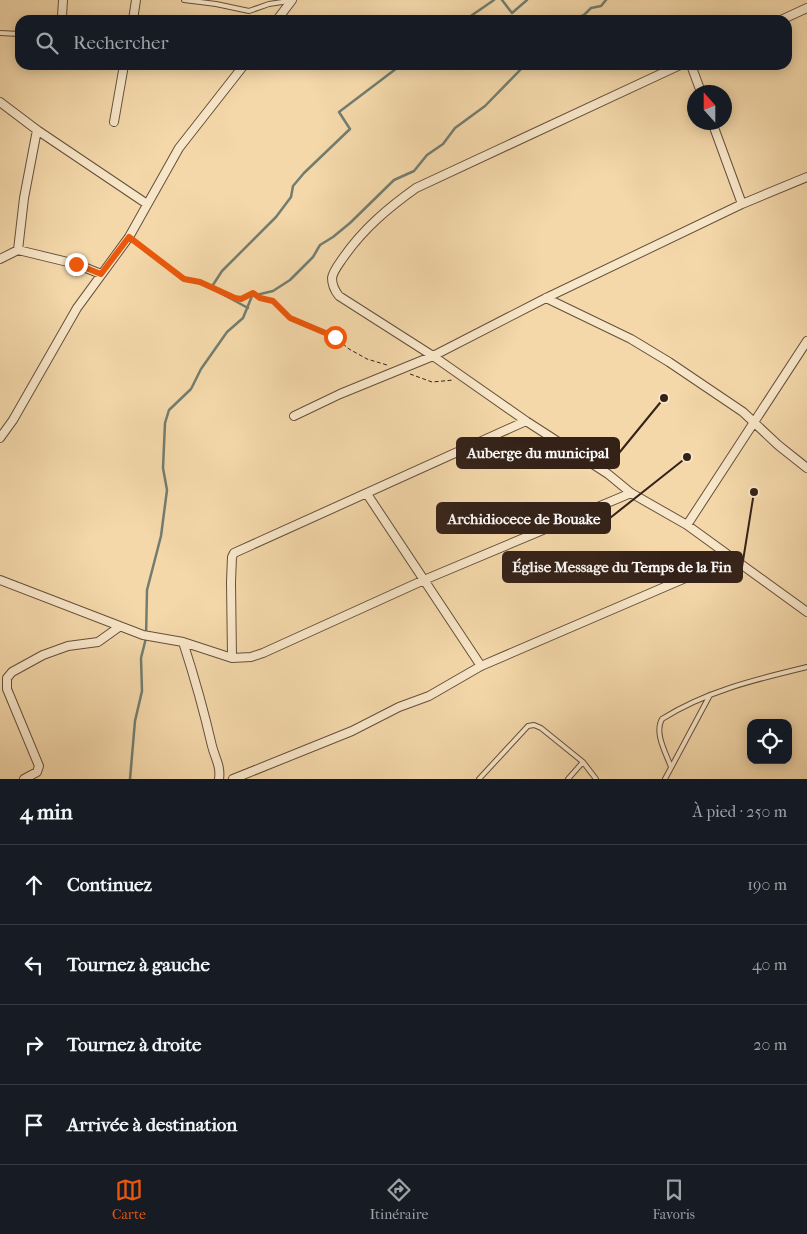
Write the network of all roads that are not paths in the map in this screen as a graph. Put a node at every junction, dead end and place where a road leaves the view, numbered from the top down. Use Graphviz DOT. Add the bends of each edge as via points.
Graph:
graph roads {
  1 [pos="63,0"];
  2 [pos="136,0"];
  3 [pos="184,0"];
  4 [pos="292,0"];
  5 [pos="807,8"];
  6 [pos="63,15"];
  7 [pos="134,15"];
  8 [pos="281,15"];
  9 [pos="792,15"];
  10 [pos="0,33"];
  11 [pos="15,34"];
  12 [pos="123,70"];
  13 [pos="240,70"];
  14 [pos="669,70"];
  15 [pos="693,70"];
  16 [pos="698,85"];
  17 [pos="0,102"];
  18 [pos="114,122"];
  19 [pos="37,130"];
  20 [pos="715,130"];
  21 [pos="807,177"];
  22 [pos="147,204"];
  23 [pos="742,204"];
  24 [pos="18,250"];
  25 [pos="0,259"];
  26 [pos="101,274"];
  27 [pos="546,298"];
  28 [pos="807,341"];
  29 [pos="433,356"];
  30 [pos="294,416"];
  31 [pos="526,421"];
  32 [pos="754,422"];
  33 [pos="0,438"];
  34 [pos="807,468"];
  35 [pos="631,493"];
  36 [pos="367,494"];
  37 [pos="687,525"];
  38 [pos="732,558"];
  39 [pos="0,580"];
  40 [pos="424,580"];
  41 [pos="807,612"];
  42 [pos="119,627"];
  43 [pos="183,642"];
  44 [pos="232,658"];
  45 [pos="481,666"];
  46 [pos="807,667"];
  47 [pos="710,695"];
  48 [pos="583,762"];
  49 [pos="671,766"];
  50 [pos="24,779"];
  51 [pos="219,779"];
  52 [pos="233,779"];
  53 [pos="479,779"];
  54 [pos="568,779"];
  55 [pos="596,779"];
  56 [pos="665,779"];
  1 -- 6 [label="street"];
  2 -- 7 [label="street"];
  3 -- 4 [label="lane" via="249,10"];
  4 -- 8 [label="street"];
  5 -- 9 [label="street"];
  10 -- 11 [label="lane"];
  12 -- 18 [label="street"];
  13 -- 22 [label="street" via="179,148"];
  14 -- 29 [label="street" via="416,188 359,236 335,271 332,278 335,290 339,296"];
  15 -- 16 [label="street"];
  17 -- 19 [label="street"];
  19 -- 22 [label="street"];
  19 -- 24 [label="street"];
  20 -- 23 [label="street"];
  21 -- 23 [label="street"];
  22 -- 26 [label="street" via="129,237"];
  23 -- 27 [label="street"];
  24 -- 25 [label="street"];
  24 -- 26 [label="street" via="76,264"];
  26 -- 33 [label="street" via="77,308"];
  27 -- 29 [label="street"];
  27 -- 32 [label="street" via="631,339"];
  28 -- 32 [label="street"];
  29 -- 30 [label="street"];
  29 -- 31 [label="street"];
  31 -- 35 [label="street" via="608,474"];
  31 -- 36 [label="street"];
  32 -- 34 [label="street"];
  32 -- 37 [label="street"];
  35 -- 37 [label="street"];
  35 -- 40 [label="street"];
  36 -- 40 [label="street"];
  36 -- 44 [label="street" via="234,553"];
  37 -- 38 [label="street"];
  38 -- 41 [label="street"];
  38 -- 45 [label="street"];
  39 -- 42 [label="street"];
  40 -- 44 [label="street" via="263,653"];
  40 -- 45 [label="street"];
  42 -- 43 [label="street"];
  42 -- 50 [label="street" via="98,642 68,646 44,655 7,678 7,689 39,766 37,772"];
  43 -- 44 [label="street"];
  43 -- 51 [label="street" via="220,768"];
  45 -- 52 [label="street" via="429,696"];
  46 -- 47 [label="lane" via="749,681"];
  47 -- 49 [label="lane"];
  47 -- 49 [label="lane" via="662,719 659,732"];
  48 -- 53 [label="lane" via="534,725 528,726"];
  48 -- 54 [label="lane"];
  48 -- 55 [label="lane"];
  49 -- 56 [label="lane"];
}
